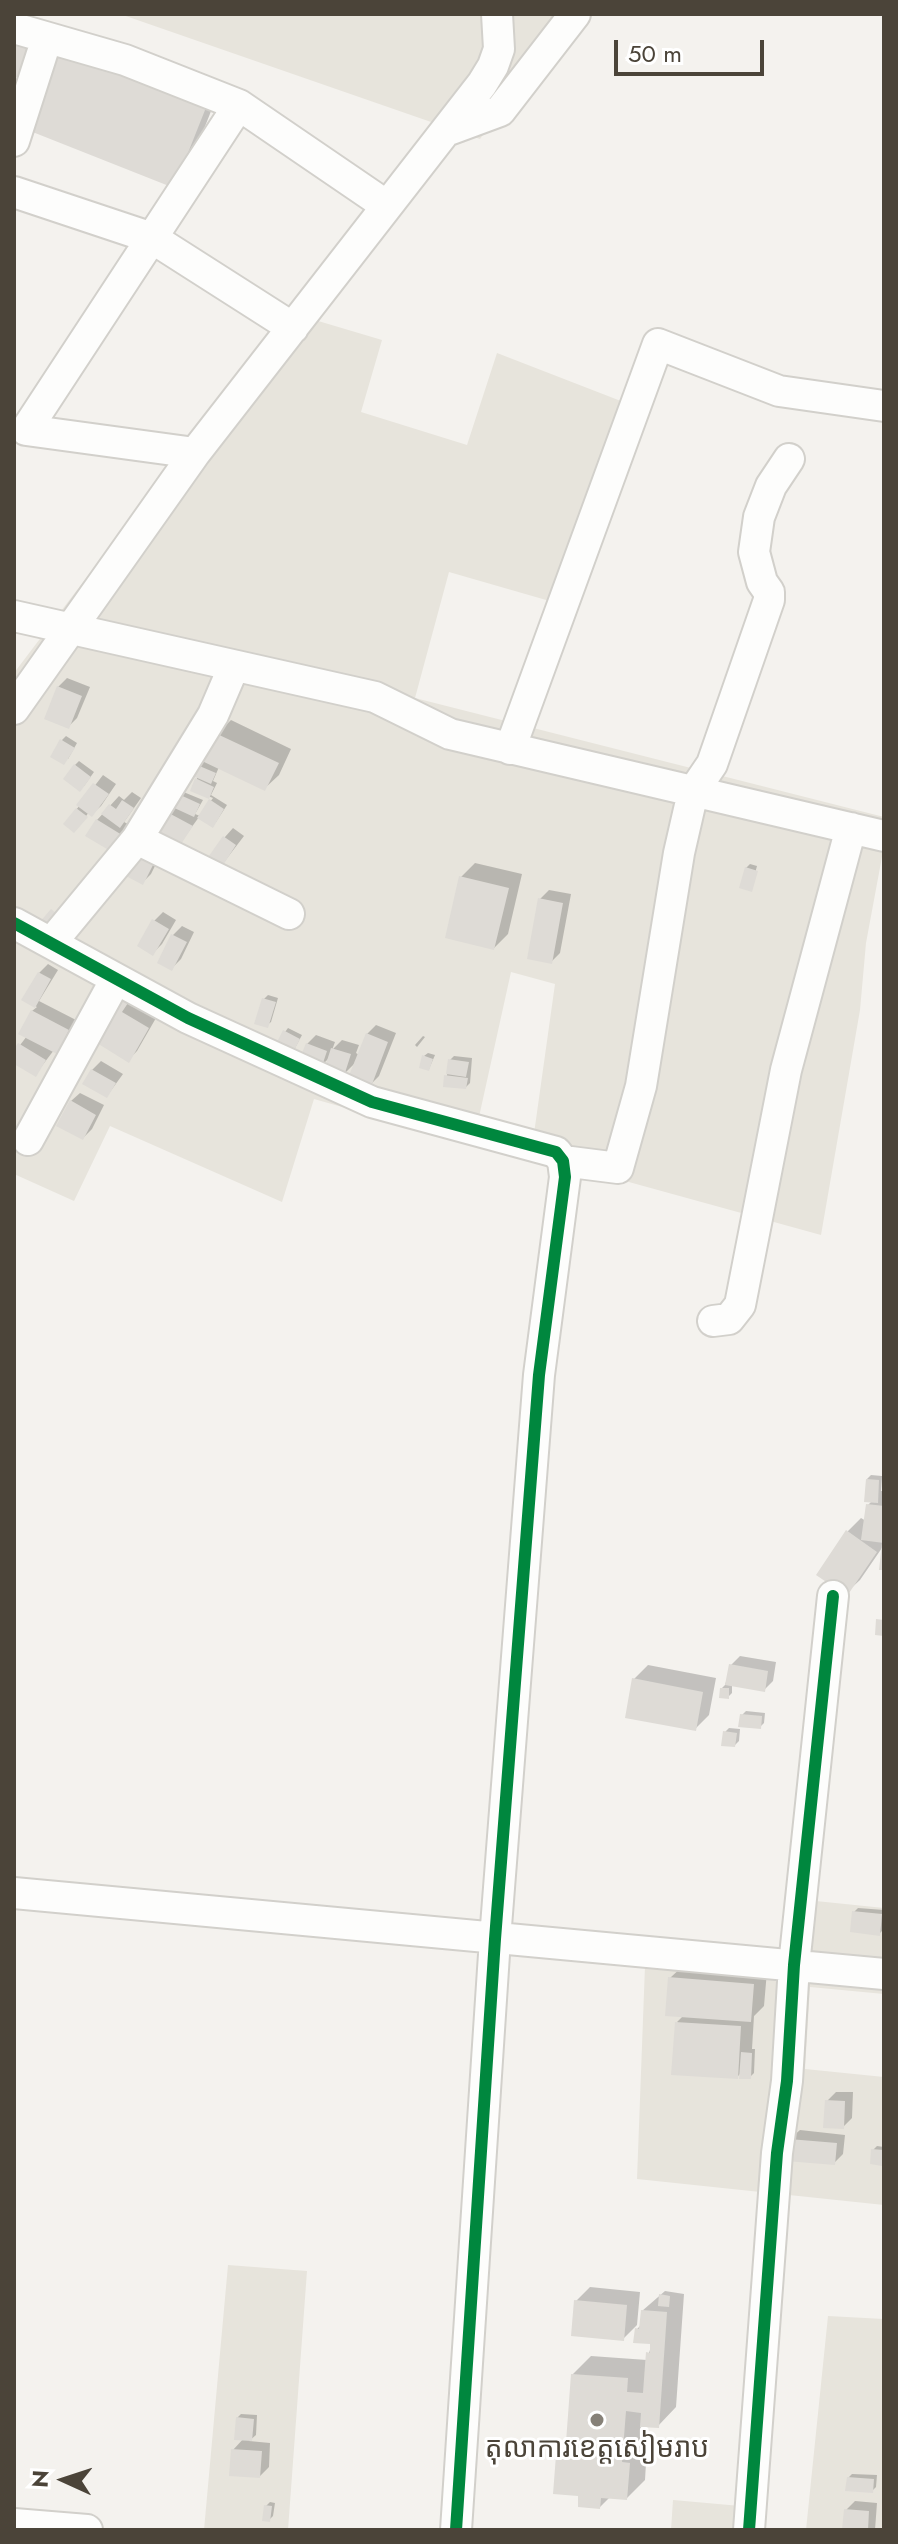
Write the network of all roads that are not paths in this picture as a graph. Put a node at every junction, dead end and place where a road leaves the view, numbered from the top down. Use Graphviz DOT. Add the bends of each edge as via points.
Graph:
graph roads {
  1 [pos="497,14"];
  2 [pos="575,14"];
  3 [pos="14,28"];
  4 [pos="47,38"];
  5 [pos="239,105"];
  6 [pos="446,131"];
  7 [pos="14,141"];
  8 [pos="14,192"];
  9 [pos="387,206"];
  10 [pos="152,238"];
  11 [pos="293,328"];
  12 [pos="884,406"];
  13 [pos="20,429"];
  14 [pos="195,453"];
  15 [pos="789,459"];
  16 [pos="14,616"];
  17 [pos="73,628"];
  18 [pos="234,666"];
  19 [pos="14,709"];
  20 [pos="510,749"];
  21 [pos="693,792"];
  22 [pos="851,828"];
  23 [pos="884,836"];
  24 [pos="137,839"];
  25 [pos="289,914"];
  26 [pos="16,929"];
  27 [pos="51,943"];
  28 [pos="116,979"];
  29 [pos="28,1140"];
  30 [pos="563,1161"];
  31 [pos="713,1321"];
  32 [pos="833,1596"];
  33 [pos="14,1893"];
  34 [pos="495,1939"];
  35 [pos="794,1965"];
  36 [pos="884,1974"];
  37 [pos="14,2524"];
  38 [pos="87,2530"];
  39 [pos="456,2530"];
  40 [pos="749,2530"];
  1 -- 6 [label="street" via="499,49 493,66"];
  2 -- 6 [label="street" via="500,111"];
  3 -- 4 [label="street"];
  4 -- 5 [label="street" via="125,60"];
  4 -- 7 [label="street"];
  5 -- 9 [label="street"];
  5 -- 10 [label="street"];
  6 -- 9 [label="street"];
  8 -- 10 [label="street"];
  9 -- 11 [label="street"];
  10 -- 11 [label="street"];
  10 -- 13 [label="street"];
  11 -- 14 [label="street"];
  12 -- 20 [label="street" via="779,391 658,344"];
  13 -- 14 [label="street"];
  14 -- 17 [label="street"];
  15 -- 21 [label="street" via="759,517 754,552 769,600 712,764"];
  16 -- 17 [label="street"];
  17 -- 18 [label="street"];
  17 -- 19 [label="street"];
  18 -- 20 [label="street" via="375,697 450,734"];
  18 -- 24 [label="street" via="213,715"];
  20 -- 21 [label="street"];
  21 -- 22 [label="street"];
  21 -- 30 [label="street" via="641,1086 618,1168"];
  22 -- 23 [label="street"];
  22 -- 31 [label="street" via="786,1070 740,1305 729,1319"];
  24 -- 25 [label="street"];
  24 -- 27 [label="street"];
  26 -- 27 [label="street"];
  27 -- 28 [label="street"];
  28 -- 29 [label="street"];
  28 -- 30 [label="street" via="372,1102 556,1152"];
  30 -- 34 [label="street" via="539,1375"];
  32 -- 35 [label="street"];
  33 -- 34 [label="street"];
  34 -- 35 [label="street"];
  34 -- 39 [label="street"];
  35 -- 36 [label="street"];
  35 -- 40 [label="street"];
  37 -- 38 [label="street"];
}
